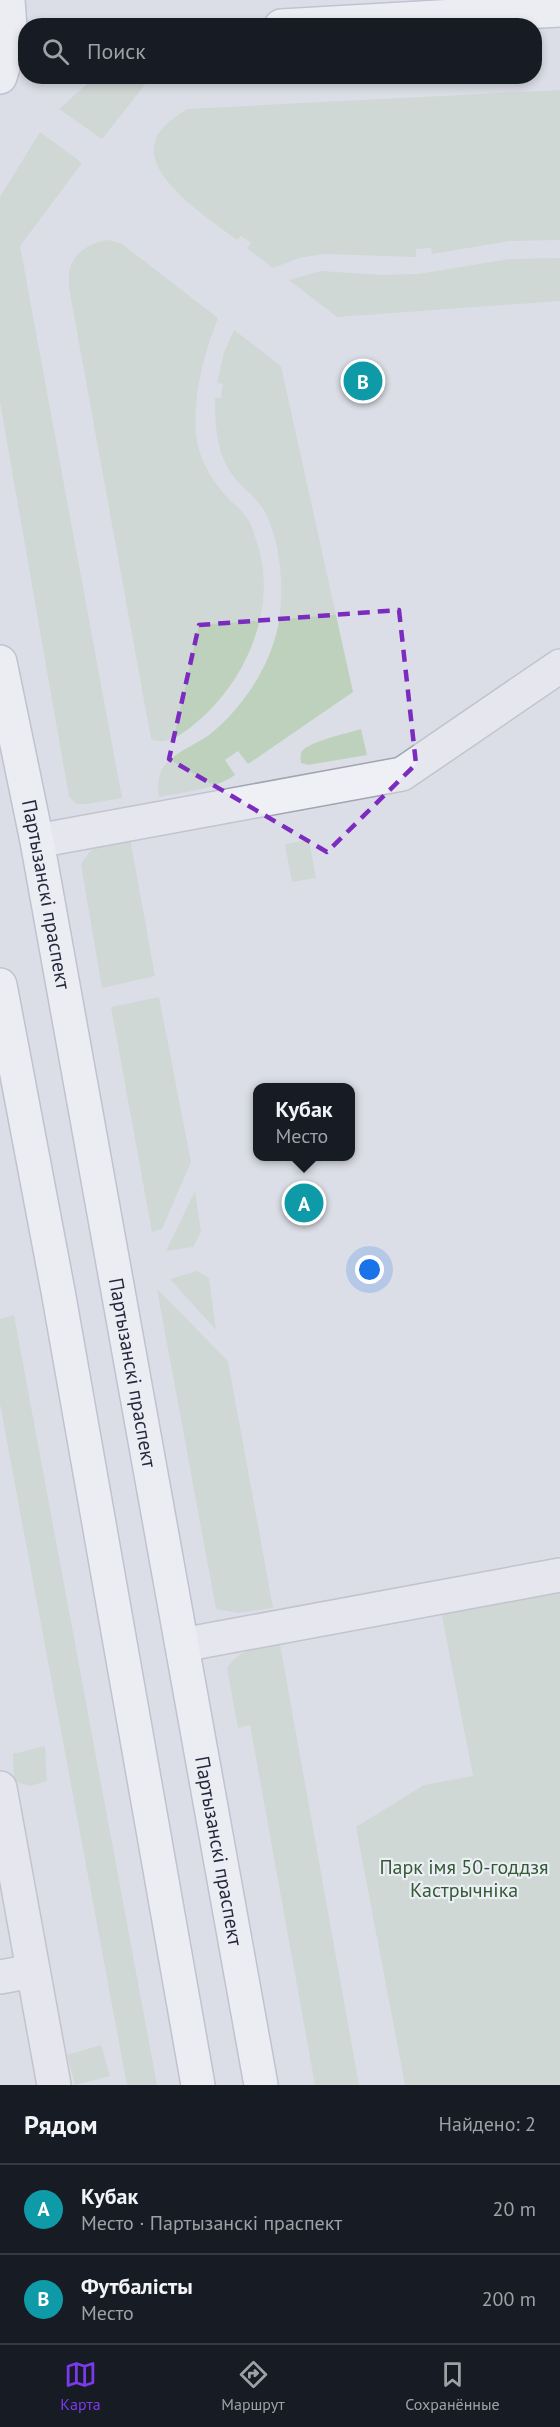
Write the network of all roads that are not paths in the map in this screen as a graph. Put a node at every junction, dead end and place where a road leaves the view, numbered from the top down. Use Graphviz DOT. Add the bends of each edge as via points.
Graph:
graph roads {
  1 [pos="8,0"];
  2 [pos="560,10"];
  3 [pos="420,18"];
  4 [pos="0,77"];
  5 [pos="18,81"];
  6 [pos="0,93"];
  7 [pos="0,662"];
  8 [pos="560,666"];
  9 [pos="37,841"];
  10 [pos="0,985"];
  11 [pos="560,1575"];
  12 [pos="182,1645"];
  13 [pos="0,1788"];
  14 [pos="33,1971"];
  15 [pos="0,1977"];
  16 [pos="54,2085"];
  17 [pos="198,2085"];
  18 [pos="261,2085"];
  1 -- 4 [label="main road" via="10,41"];
  2 -- 3 [label="main road"];
  5 -- 6 [label="main road"];
  7 -- 9 [label="main road, Партызанскі праспект"];
  8 -- 9 [label="lane" via="402,774"];
  9 -- 12 [label="main road, Партызанскі праспект"];
  10 -- 17 [label="main road"];
  11 -- 12 [label="lane"];
  12 -- 18 [label="main road, Партызанскі праспект"];
  13 -- 14 [label="lane"];
  14 -- 15 [label="lane"];
  14 -- 16 [label="lane"];
}
